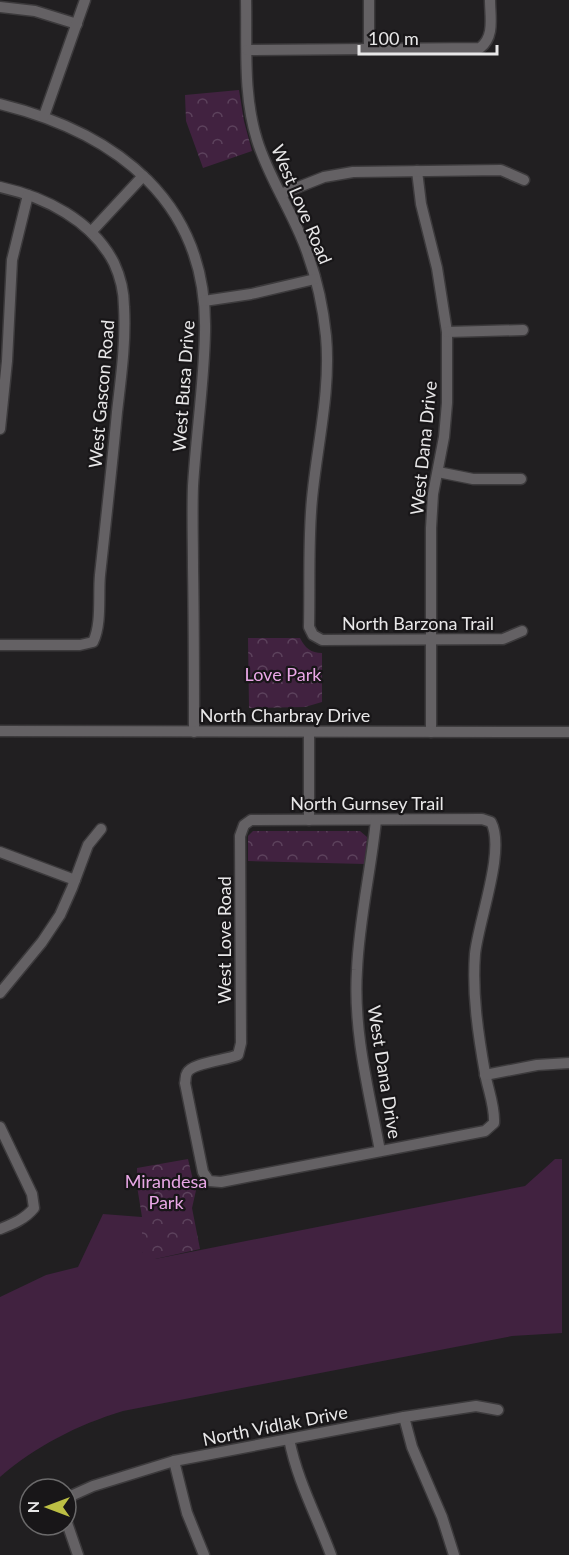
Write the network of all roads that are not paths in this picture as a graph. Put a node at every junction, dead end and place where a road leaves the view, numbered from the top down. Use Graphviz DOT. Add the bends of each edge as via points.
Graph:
graph roads {
  1 [pos="85,0"];
  2 [pos="246,0"];
  3 [pos="369,0"];
  4 [pos="490,0"];
  5 [pos="0,7"];
  6 [pos="77,24"];
  7 [pos="369,49"];
  8 [pos="246,50"];
  9 [pos="0,104"];
  10 [pos="44,116"];
  11 [pos="417,171"];
  12 [pos="144,176"];
  13 [pos="524,180"];
  14 [pos="0,187"];
  15 [pos="281,194"];
  16 [pos="28,195"];
  17 [pos="91,232"];
  18 [pos="315,279"];
  19 [pos="204,301"];
  20 [pos="523,330"];
  21 [pos="447,332"];
  22 [pos="0,429"];
  23 [pos="438,472"];
  24 [pos="521,479"];
  25 [pos="522,631"];
  26 [pos="313,635"];
  27 [pos="431,640"];
  28 [pos="0,645"];
  29 [pos="0,731"];
  30 [pos="194,732"];
  31 [pos="309,732"];
  32 [pos="431,732"];
  33 [pos="569,732"];
  34 [pos="309,820"];
  35 [pos="376,820"];
  36 [pos="244,825"];
  37 [pos="101,829"];
  38 [pos="0,852"];
  39 [pos="75,880"];
  40 [pos="0,993"];
  41 [pos="569,1063"];
  42 [pos="486,1075"];
  43 [pos="0,1127"];
  44 [pos="380,1151"];
  45 [pos="0,1229"];
  46 [pos="498,1410"];
  47 [pos="404,1417"];
  48 [pos="289,1439"];
  49 [pos="174,1461"];
  50 [pos="78,1493"];
  51 [pos="72,1537"];
  52 [pos="78,1555"];
  53 [pos="204,1555"];
  54 [pos="331,1555"];
  55 [pos="454,1555"];
  1 -- 6 [label="street"];
  2 -- 8 [label="street, West Love Road"];
  3 -- 7 [label="street"];
  4 -- 7 [label="street" via="490,35 480,48"];
  5 -- 6 [label="street" via="35,11"];
  6 -- 10 [label="street"];
  7 -- 8 [label="street"];
  8 -- 15 [label="street, West Love Road" via="251,118"];
  9 -- 10 [label="street, West Busa Drive"];
  10 -- 12 [label="street, West Busa Drive" via="100,142"];
  11 -- 13 [label="street" via="501,170"];
  11 -- 15 [label="street" via="353,171 324,177"];
  11 -- 21 [label="street, West Dana Drive"];
  12 -- 17 [label="street"];
  12 -- 19 [label="street, West Busa Drive" via="172,210 188,238"];
  14 -- 16 [label="street, West Gascon Road"];
  15 -- 18 [label="street, West Love Road"];
  16 -- 17 [label="street, West Gascon Road" via="61,210"];
  16 -- 22 [label="street" via="12,260"];
  17 -- 28 [label="street, West Gascon Road" via="114,263 124,306 99,631 93,642 80,645"];
  18 -- 19 [label="street"];
  18 -- 26 [label="street, West Love Road" via="326,336 326,397 312,502 309,627"];
  19 -- 30 [label="street, West Busa Drive" via="193,488"];
  20 -- 21 [label="street"];
  21 -- 23 [label="street, West Dana Drive" via="447,403"];
  23 -- 24 [label="street" via="473,479"];
  23 -- 27 [label="street, West Dana Drive" via="431,528"];
  25 -- 27 [label="street, North Barzona Trail" via="503,639"];
  26 -- 27 [label="street, North Barzona Trail" via="322,640"];
  27 -- 32 [label="street, West Dana Drive"];
  29 -- 30 [label="street, North Charbray Drive"];
  30 -- 31 [label="street, North Charbray Drive"];
  31 -- 32 [label="street, North Charbray Drive"];
  31 -- 34 [label="street"];
  32 -- 33 [label="street, North Charbray Drive"];
  34 -- 35 [label="street, North Gurnsey Trail"];
  34 -- 36 [label="street, North Gurnsey Trail" via="251,820"];
  35 -- 42 [label="street, North Gurnsey Trail" via="482,819 495,830 492,868 475,951 476,1015"];
  35 -- 44 [label="street, West Dana Drive" via="360,936 357,1007 359,1040"];
  36 -- 44 [label="street, West Love Road" via="240,836 241,1043 238,1055 192,1066 185,1083 203,1172 209,1181 221,1182"];
  37 -- 39 [label="street" via="88,845"];
  38 -- 39 [label="street"];
  39 -- 40 [label="street" via="60,915"];
  41 -- 42 [label="street"];
  42 -- 44 [label="street" via="495,1111 494,1123 485,1131"];
  43 -- 45 [label="street" via="32,1194 34,1208 18,1222"];
  46 -- 47 [label="street, North Vidlak Drive" via="476,1406"];
  47 -- 48 [label="street, North Vidlak Drive"];
  47 -- 55 [label="street"];
  48 -- 49 [label="street, North Vidlak Drive"];
  48 -- 54 [label="street" via="305,1495"];
  49 -- 50 [label="street, North Vidlak Drive"];
  49 -- 53 [label="street" via="179,1489"];
  51 -- 52 [label="street"];
}
